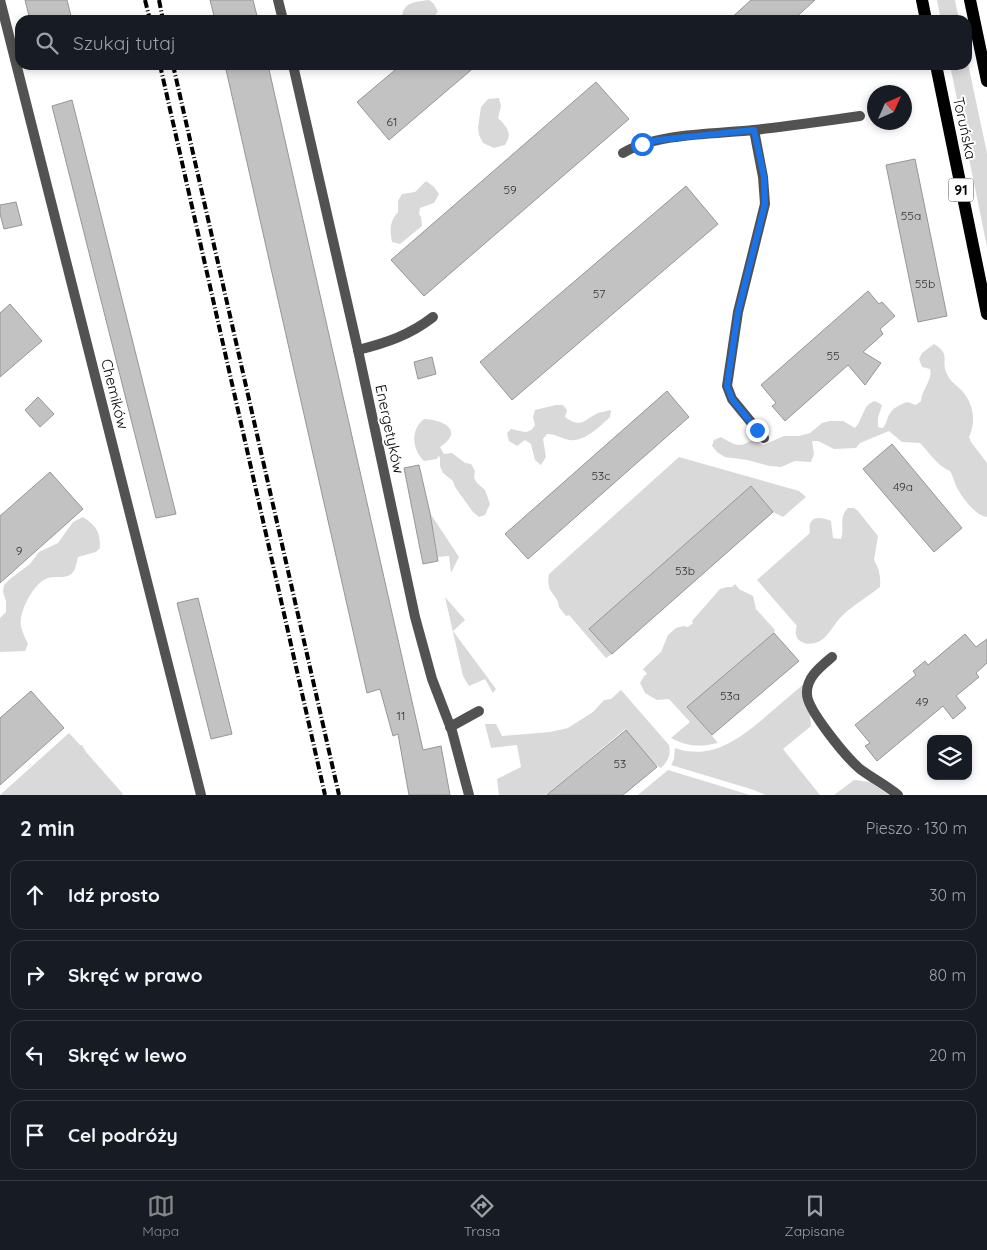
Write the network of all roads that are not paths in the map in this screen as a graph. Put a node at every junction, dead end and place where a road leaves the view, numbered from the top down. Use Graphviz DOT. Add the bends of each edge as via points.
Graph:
graph roads {
  1 [pos="0,0"];
  2 [pos="278,0"];
  3 [pos="922,0"];
  4 [pos="970,0"];
  5 [pos="282,15"];
  6 [pos="925,15"];
  7 [pos="15,59"];
  8 [pos="18,70"];
  9 [pos="294,70"];
  10 [pos="937,70"];
  11 [pos="987,81"];
  12 [pos="860,116"];
  13 [pos="754,130"];
  14 [pos="623,153"];
  15 [pos="987,314"];
  16 [pos="433,317"];
  17 [pos="358,350"];
  18 [pos="764,438"];
  19 [pos="832,657"];
  20 [pos="480,711"];
  21 [pos="450,727"];
  22 [pos="201,795"];
  23 [pos="469,795"];
  24 [pos="898,795"];
  1 -- 7 [label="street, Chemików"];
  2 -- 5 [label="street"];
  3 -- 6 [label="main road"];
  4 -- 11 [label="main road"];
  8 -- 22 [label="street, Chemików"];
  9 -- 17 [label="street, Energetyków"];
  10 -- 15 [label="main road, Toruńska / 91"];
  12 -- 13 [label="street"];
  13 -- 14 [label="street" via="658,140"];
  13 -- 18 [label="street" via="764,177 765,204 738,312 727,386 732,399"];
  16 -- 17 [label="street" via="406,335"];
  17 -- 21 [label="street, Energetyków" via="415,617 432,679"];
  19 -- 24 [label="street" via="808,685 807,695 814,714 860,768"];
  20 -- 21 [label="street"];
  21 -- 23 [label="street, Energetyków"];
}
